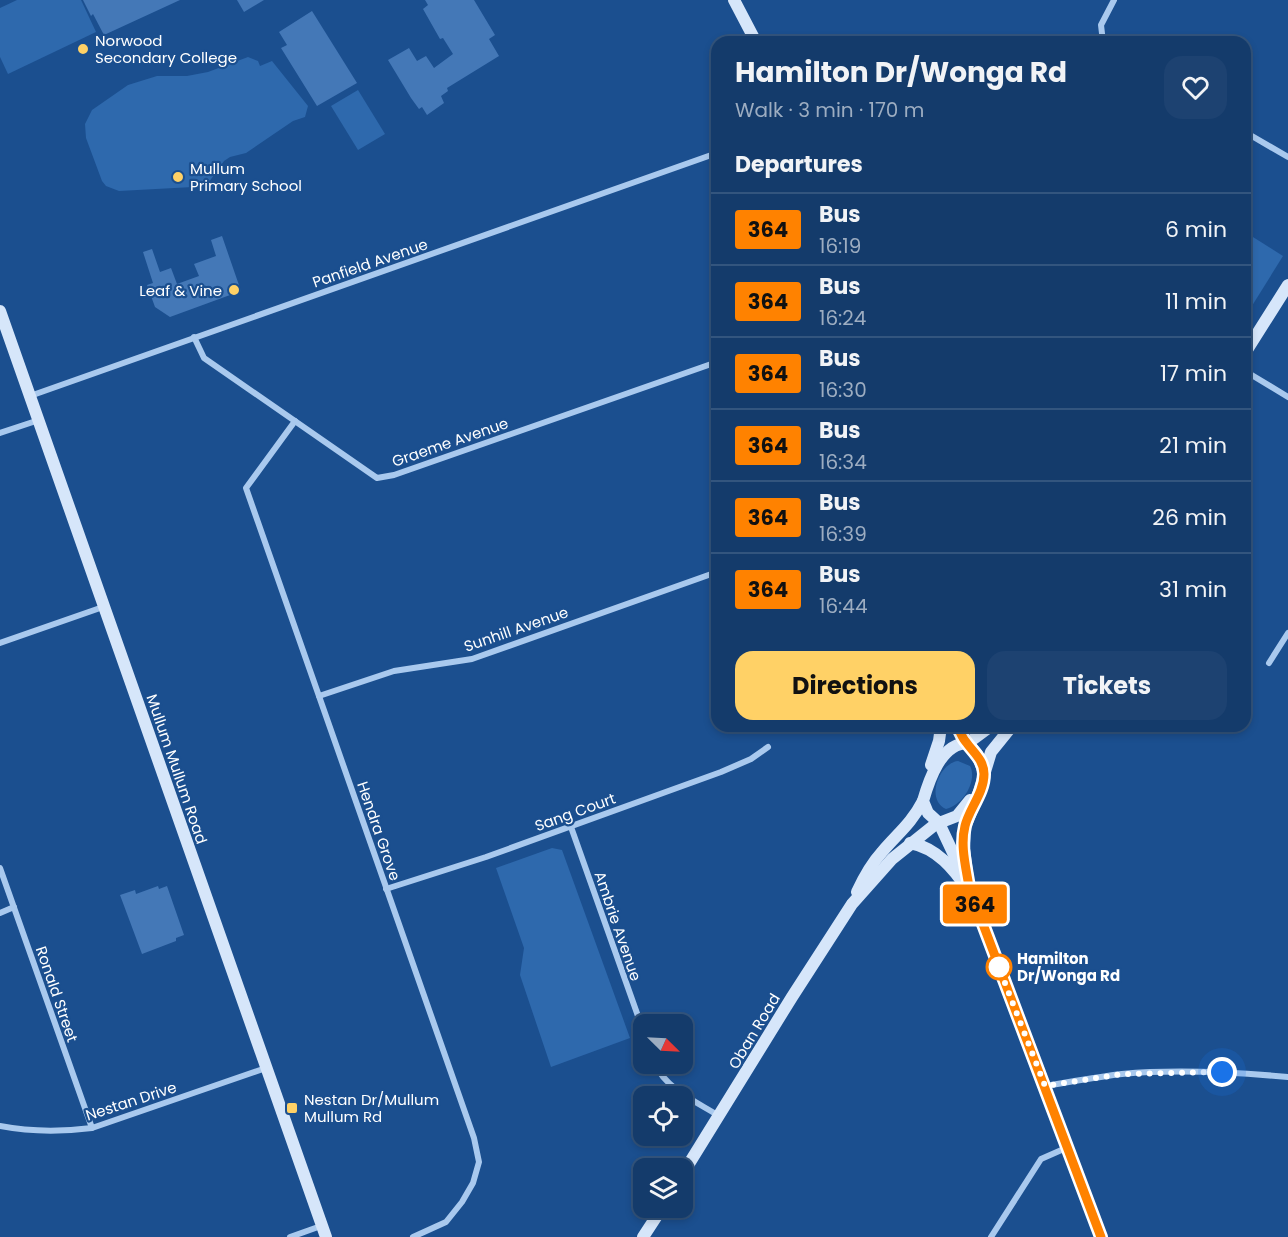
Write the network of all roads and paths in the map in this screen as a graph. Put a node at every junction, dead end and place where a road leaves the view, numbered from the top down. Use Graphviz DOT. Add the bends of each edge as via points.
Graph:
graph roads {
  1 [pos="734,0"];
  2 [pos="1114,0"];
  3 [pos="753,36"];
  4 [pos="1102,36"];
  5 [pos="1251,135"];
  6 [pos="711,155"];
  7 [pos="1288,157"];
  8 [pos="1288,285"];
  9 [pos="0,310"];
  10 [pos="194,337"];
  11 [pos="1251,344"];
  12 [pos="711,364"];
  13 [pos="1251,375"];
  14 [pos="30,396"];
  15 [pos="1288,397"];
  16 [pos="39,420"];
  17 [pos="295,421"];
  18 [pos="0,433"];
  19 [pos="711,574"];
  20 [pos="103,607"];
  21 [pos="1288,633"];
  22 [pos="0,643"];
  23 [pos="1269,663"];
  24 [pos="319,696"];
  25 [pos="940,732"];
  26 [pos="961,732"];
  27 [pos="983,732"];
  28 [pos="1007,732"];
  29 [pos="967,743"];
  30 [pos="768,747"];
  31 [pos="984,775"];
  32 [pos="923,800"];
  33 [pos="938,823"];
  34 [pos="571,827"];
  35 [pos="910,843"];
  36 [pos="0,868"];
  37 [pos="386,889"];
  38 [pos="971,892"];
  39 [pos="852,904"];
  40 [pos="14,907"];
  41 [pos="0,913"];
  42 [pos="637,1014"];
  43 [pos="266,1068"];
  44 [pos="659,1074"];
  45 [pos="1288,1077"];
  46 [pos="1045,1086"];
  47 [pos="719,1116"];
  48 [pos="0,1126"];
  49 [pos="92,1128"];
  50 [pos="1066,1148"];
  51 [pos="692,1158"];
  52 [pos="655,1218"];
  53 [pos="323,1232"];
  54 [pos="290,1237"];
  55 [pos="413,1237"];
  56 [pos="643,1237"];
  57 [pos="991,1237"];
  58 [pos="1101,1237"];
  1 -- 3 [label="main road"];
  2 -- 4 [label="street" via="1101,25"];
  5 -- 7 [label="street"];
  6 -- 10 [label="street, Panfield Avenue"];
  8 -- 11 [label="main road"];
  9 -- 14 [label="main road, Mullum Mullum Road"];
  10 -- 14 [label="street, Panfield Avenue"];
  10 -- 17 [label="street, Graeme Avenue" via="204,358"];
  12 -- 17 [label="street, Graeme Avenue" via="386,477 377,478"];
  13 -- 15 [label="street"];
  14 -- 16 [label="main road, Mullum Mullum Road"];
  16 -- 18 [label="street"];
  16 -- 20 [label="main road, Mullum Mullum Road"];
  17 -- 24 [label="street, Hendra Grove" via="246,488"];
  19 -- 24 [label="street, Sunhill Avenue" via="472,659 394,671"];
  20 -- 22 [label="street"];
  20 -- 43 [label="main road, Mullum Mullum Road"];
  21 -- 23 [label="street"];
  24 -- 37 [label="street, Hendra Grove"];
  25 -- 32 [label="main road"];
  26 -- 29 [label="main road"];
  27 -- 29 [label="main road"];
  28 -- 31 [label="main road" via="993,749"];
  29 -- 31 [label="main road" via="977,754"];
  29 -- 32 [label="main road" via="941,759"];
  30 -- 34 [label="street, Sang Court" via="721,772"];
  31 -- 33 [label="main road, Oban Road" via="963,810"];
  31 -- 38 [label="main road" via="964,833"];
  32 -- 33 [label="main road"];
  32 -- 39 [label="main road, Oban Road" via="913,820 869,868"];
  33 -- 35 [label="main road, Oban Road"];
  33 -- 38 [label="main road"];
  34 -- 37 [label="street, Sang Court"];
  34 -- 42 [label="street, Ambrie Avenue"];
  35 -- 38 [label="main road" via="924,847 947,863"];
  35 -- 39 [label="main road, Oban Road"];
  36 -- 40 [label="street, Ronald Street"];
  37 -- 55 [label="street, Hendra Grove" via="474,1138 479,1162 473,1183 446,1222"];
  38 -- 46 [label="main road"];
  39 -- 47 [label="main road, Oban Road"];
  40 -- 41 [label="street"];
  40 -- 49 [label="street, Ronald Street"];
  43 -- 49 [label="street, Nestan Drive"];
  43 -- 53 [label="main road, Mullum Mullum Road"];
  44 -- 47 [label="street"];
  45 -- 46 [label="street" via="1243,1072 1122,1074"];
  46 -- 50 [label="main road"];
  47 -- 51 [label="main road, Oban Road"];
  48 -- 49 [label="street, Nestan Drive" via="33,1131"];
  50 -- 57 [label="street" via="1041,1159"];
  50 -- 58 [label="main road"];
  52 -- 56 [label="main road"];
  53 -- 54 [label="street"];
}
